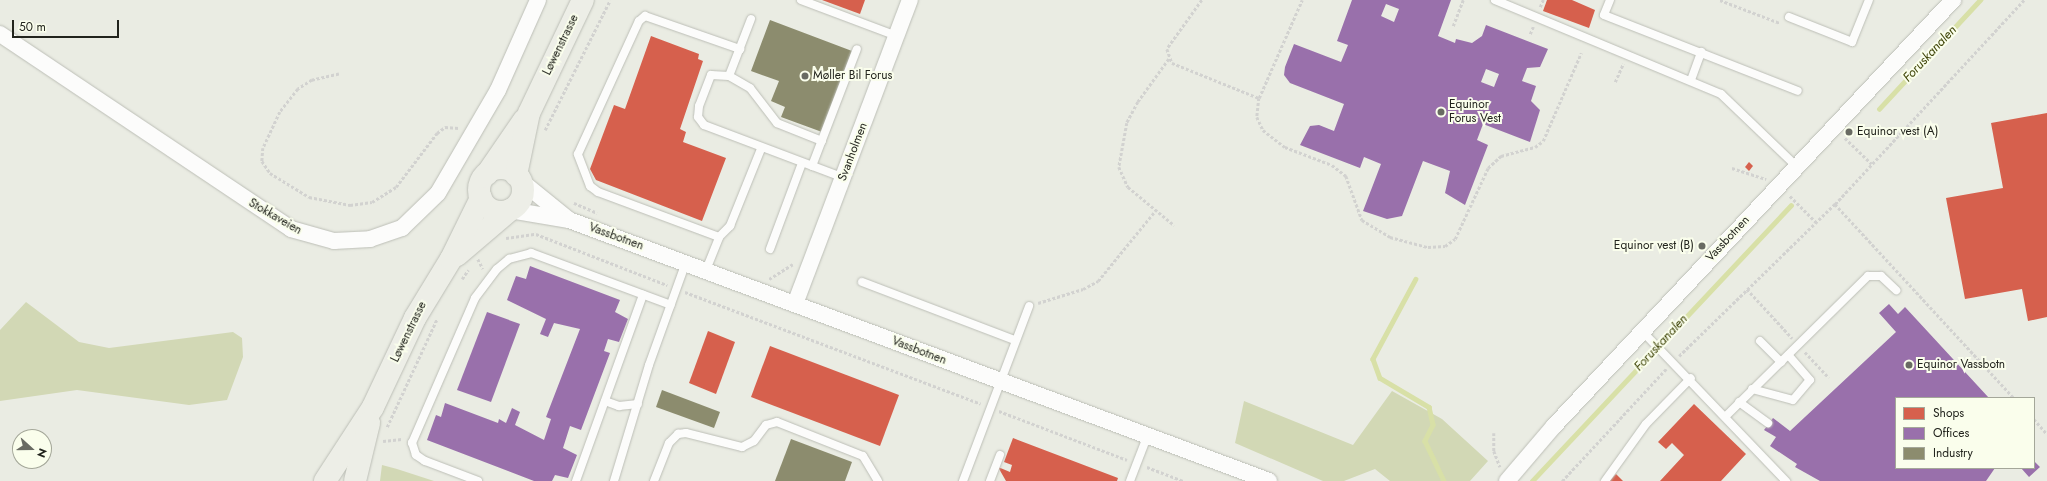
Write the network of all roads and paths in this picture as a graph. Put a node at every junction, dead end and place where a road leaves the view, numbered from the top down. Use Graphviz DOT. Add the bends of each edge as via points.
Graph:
graph roads {
  1 [pos="538,0"];
  2 [pos="583,0"];
  3 [pos="610,0"];
  4 [pos="801,0"];
  5 [pos="910,0"];
  6 [pos="1202,0"];
  7 [pos="1302,0"];
  8 [pos="1462,0"];
  9 [pos="1495,0"];
  10 [pos="1610,0"];
  11 [pos="1720,0"];
  12 [pos="1869,0"];
  13 [pos="1953,0"];
  14 [pos="2024,0"];
  15 [pos="751,19"];
  16 [pos="1787,21"];
  17 [pos="1453,26"];
  18 [pos="0,34"];
  19 [pos="897,36"];
  20 [pos="857,49"];
  21 [pos="740,50"];
  22 [pos="1701,52"];
  23 [pos="1581,53"];
  24 [pos="1626,54"];
  25 [pos="1169,60"];
  26 [pos="339,74"];
  27 [pos="729,76"];
  28 [pos="1691,80"];
  29 [pos="1615,82"];
  30 [pos="1798,91"];
  31 [pos="1259,98"];
  32 [pos="529,113"];
  33 [pos="472,135"];
  34 [pos="542,135"];
  35 [pos="1845,138"];
  36 [pos="822,141"];
  37 [pos="761,149"];
  38 [pos="802,163"];
  39 [pos="1872,165"];
  40 [pos="812,166"];
  41 [pos="1797,167"];
  42 [pos="1732,168"];
  43 [pos="487,174"];
  44 [pos="519,178"];
  45 [pos="844,178"];
  46 [pos="1771,180"];
  47 [pos="1786,193"];
  48 [pos="481,198"];
  49 [pos="569,202"];
  50 [pos="1835,204"];
  51 [pos="510,210"];
  52 [pos="1156,210"];
  53 [pos="599,214"];
  54 [pos="569,220"];
  55 [pos="1816,222"];
  56 [pos="1174,225"];
  57 [pos="718,237"];
  58 [pos="501,239"];
  59 [pos="770,249"];
  60 [pos="479,255"];
  61 [pos="451,260"];
  62 [pos="797,260"];
  63 [pos="686,262"];
  64 [pos="706,270"];
  65 [pos="766,280"];
  66 [pos="862,282"];
  67 [pos="457,286"];
  68 [pos="677,289"];
  69 [pos="1747,289"];
  70 [pos="1896,290"];
  71 [pos="643,295"];
  72 [pos="795,304"];
  73 [pos="671,305"];
  74 [pos="1029,306"];
  75 [pos="438,317"];
  76 [pos="1648,337"];
  77 [pos="1015,340"];
  78 [pos="1760,341"];
  79 [pos="1798,345"];
  80 [pos="1788,355"];
  81 [pos="1674,361"];
  82 [pos="1781,362"];
  83 [pos="1691,378"];
  84 [pos="1829,378"];
  85 [pos="1000,382"];
  86 [pos="1752,389"];
  87 [pos="2013,397"];
  88 [pos="605,401"];
  89 [pos="1739,402"];
  90 [pos="638,404"];
  91 [pos="373,407"];
  92 [pos="990,407"];
  93 [pos="1726,415"];
  94 [pos="2035,420"];
  95 [pos="1768,423"];
  96 [pos="1494,433"];
  97 [pos="2047,434"];
  98 [pos="1147,437"];
  99 [pos="412,438"];
  100 [pos="382,441"];
  101 [pos="380,447"];
  102 [pos="1000,455"];
  103 [pos="1137,464"];
  104 [pos="1504,475"];
  105 [pos="325,481"];
  106 [pos="355,481"];
  107 [pos="478,481"];
  108 [pos="576,481"];
  109 [pos="614,481"];
  110 [pos="654,481"];
  111 [pos="878,481"];
  112 [pos="963,481"];
  113 [pos="990,481"];
  114 [pos="1130,481"];
  115 [pos="1184,481"];
  116 [pos="1269,481"];
  117 [pos="1562,481"];
  118 [pos="1605,481"];
  119 [pos="1786,481"];
  1 -- 33 [label="street, Stokkaveien" via="510,67"];
  2 -- 32 [label="main road, Løwenstrasse"];
  3 -- 34 [label="path"];
  4 -- 19 [label="lane"];
  5 -- 19 [label="street, Svanholmen"];
  6 -- 25 [label="path" via="1171,42 1168,49"];
  7 -- 31 [label="path"];
  8 -- 17 [label="path"];
  9 -- 24 [label="lane"];
  10 -- 22 [label="lane" via="1604,15"];
  11 -- 16 [label="path"];
  12 -- 16 [label="lane" via="1852,42"];
  13 -- 41 [label="street, Vassbotnen"];
  14 -- 39 [label="path"];
  15 -- 21 [label="lane"];
  18 -- 33 [label="street, Stokkaveien" via="285,226 323,239 370,239 410,223 438,193"];
  19 -- 45 [label="street, Svanholmen"];
  20 -- 36 [label="lane"];
  21 -- 27 [label="lane"];
  21 -- 57 [label="lane" via="645,16 632,36 578,154 590,186 598,192"];
  22 -- 28 [label="lane"];
  22 -- 30 [label="lane"];
  23 -- 31 [label="path" via="1543,141 1535,147 1501,156 1488,168 1464,223 1455,239 1445,246 1410,243 1362,220 1346,176 1332,165 1285,147 1263,130 1257,117"];
  24 -- 28 [label="lane"];
  24 -- 29 [label="path"];
  25 -- 31 [label="path"];
  25 -- 52 [label="path" via="1138,102 1127,123 1119,157 1119,167 1128,187"];
  26 -- 33 [label="path" via="312,80 298,89 280,112 263,148 262,161 270,173 309,197 350,205 372,202 396,187 444,127 461,128"];
  27 -- 36 [label="lane" via="750,88 777,123"];
  27 -- 37 [label="lane" via="711,75 698,117 704,125"];
  28 -- 41 [label="lane" via="1721,94"];
  32 -- 43 [label="main road, Løwenstrasse"];
  32 -- 44 [label="main road, Løwenstrasse"];
  35 -- 39 [label="path"];
  36 -- 40 [label="lane"];
  37 -- 38 [label="lane"];
  37 -- 57 [label="lane" via="730,226"];
  38 -- 40 [label="lane"];
  38 -- 59 [label="lane"];
  39 -- 50 [label="path"];
  40 -- 45 [label="lane"];
  41 -- 76 [label="street, Vassbotnen"];
  42 -- 46 [label="path"];
  43 -- 44 [label="main road" via="502,169"];
  43 -- 48 [label="main road" via="479,190"];
  44 -- 51 [label="main road" via="520,201"];
  44 -- 54 [label="street, Vassbotnen"];
  45 -- 72 [label="street, Svanholmen"];
  47 -- 55 [label="path"];
  48 -- 51 [label="main road" via="493,210"];
  48 -- 61 [label="main road, Løwenstrasse"];
  49 -- 53 [label="path"];
  50 -- 55 [label="path"];
  50 -- 87 [label="path"];
  51 -- 54 [label="street, Vassbotnen"];
  51 -- 61 [label="main road, Løwenstrasse"];
  52 -- 56 [label="path"];
  52 -- 74 [label="path" via="1098,281 1083,289"];
  54 -- 63 [label="street, Vassbotnen"];
  55 -- 69 [label="path"];
  57 -- 64 [label="lane"];
  58 -- 68 [label="path" via="519,234 536,234"];
  60 -- 67 [label="path"];
  61 -- 91 [label="main road, Løwenstrasse" via="415,318"];
  62 -- 65 [label="path" via="789,268"];
  63 -- 64 [label="street, Vassbotnen"];
  63 -- 68 [label="lane"];
  64 -- 72 [label="street, Vassbotnen"];
  66 -- 77 [label="lane"];
  68 -- 73 [label="lane"];
  68 -- 92 [label="path"];
  69 -- 79 [label="path"];
  69 -- 81 [label="path"];
  70 -- 79 [label="lane" via="1881,276 1868,276"];
  71 -- 73 [label="lane"];
  71 -- 88 [label="lane"];
  71 -- 99 [label="lane" via="531,253 509,259 475,298"];
  72 -- 85 [label="street, Vassbotnen"];
  73 -- 90 [label="lane"];
  74 -- 77 [label="lane"];
  75 -- 100 [label="path"];
  76 -- 81 [label="lane"];
  76 -- 104 [label="street, Vassbotnen"];
  77 -- 85 [label="lane"];
  78 -- 82 [label="lane"];
  79 -- 80 [label="lane"];
  79 -- 84 [label="path"];
  80 -- 82 [label="lane"];
  80 -- 86 [label="lane" via="1810,380 1793,400"];
  81 -- 83 [label="lane"];
  81 -- 117 [label="path"];
  82 -- 86 [label="lane"];
  83 -- 93 [label="lane"];
  83 -- 118 [label="lane" via="1646,424"];
  85 -- 92 [label="lane"];
  85 -- 98 [label="street, Vassbotnen"];
  86 -- 89 [label="lane"];
  88 -- 90 [label="lane" via="619,406"];
  88 -- 108 [label="lane"];
  89 -- 93 [label="lane"];
  89 -- 95 [label="lane"];
  90 -- 109 [label="lane"];
  91 -- 105 [label="main road, Løwenstrasse"];
  91 -- 106 [label="main road, Løwenstrasse"];
  92 -- 103 [label="path"];
  92 -- 112 [label="lane"];
  93 -- 119 [label="lane"];
  94 -- 97 [label="path"];
  96 -- 104 [label="path" via="1496,463"];
  98 -- 103 [label="lane"];
  98 -- 116 [label="street, Vassbotnen"];
  99 -- 100 [label="path"];
  99 -- 107 [label="lane" via="416,456"];
  100 -- 101 [label="path"];
  102 -- 113 [label="lane"];
  103 -- 114 [label="lane"];
  103 -- 115 [label="path"];
  110 -- 111 [label="lane" via="669,443 678,434 686,433 742,446 754,441 766,425 777,422 863,456"];
}
